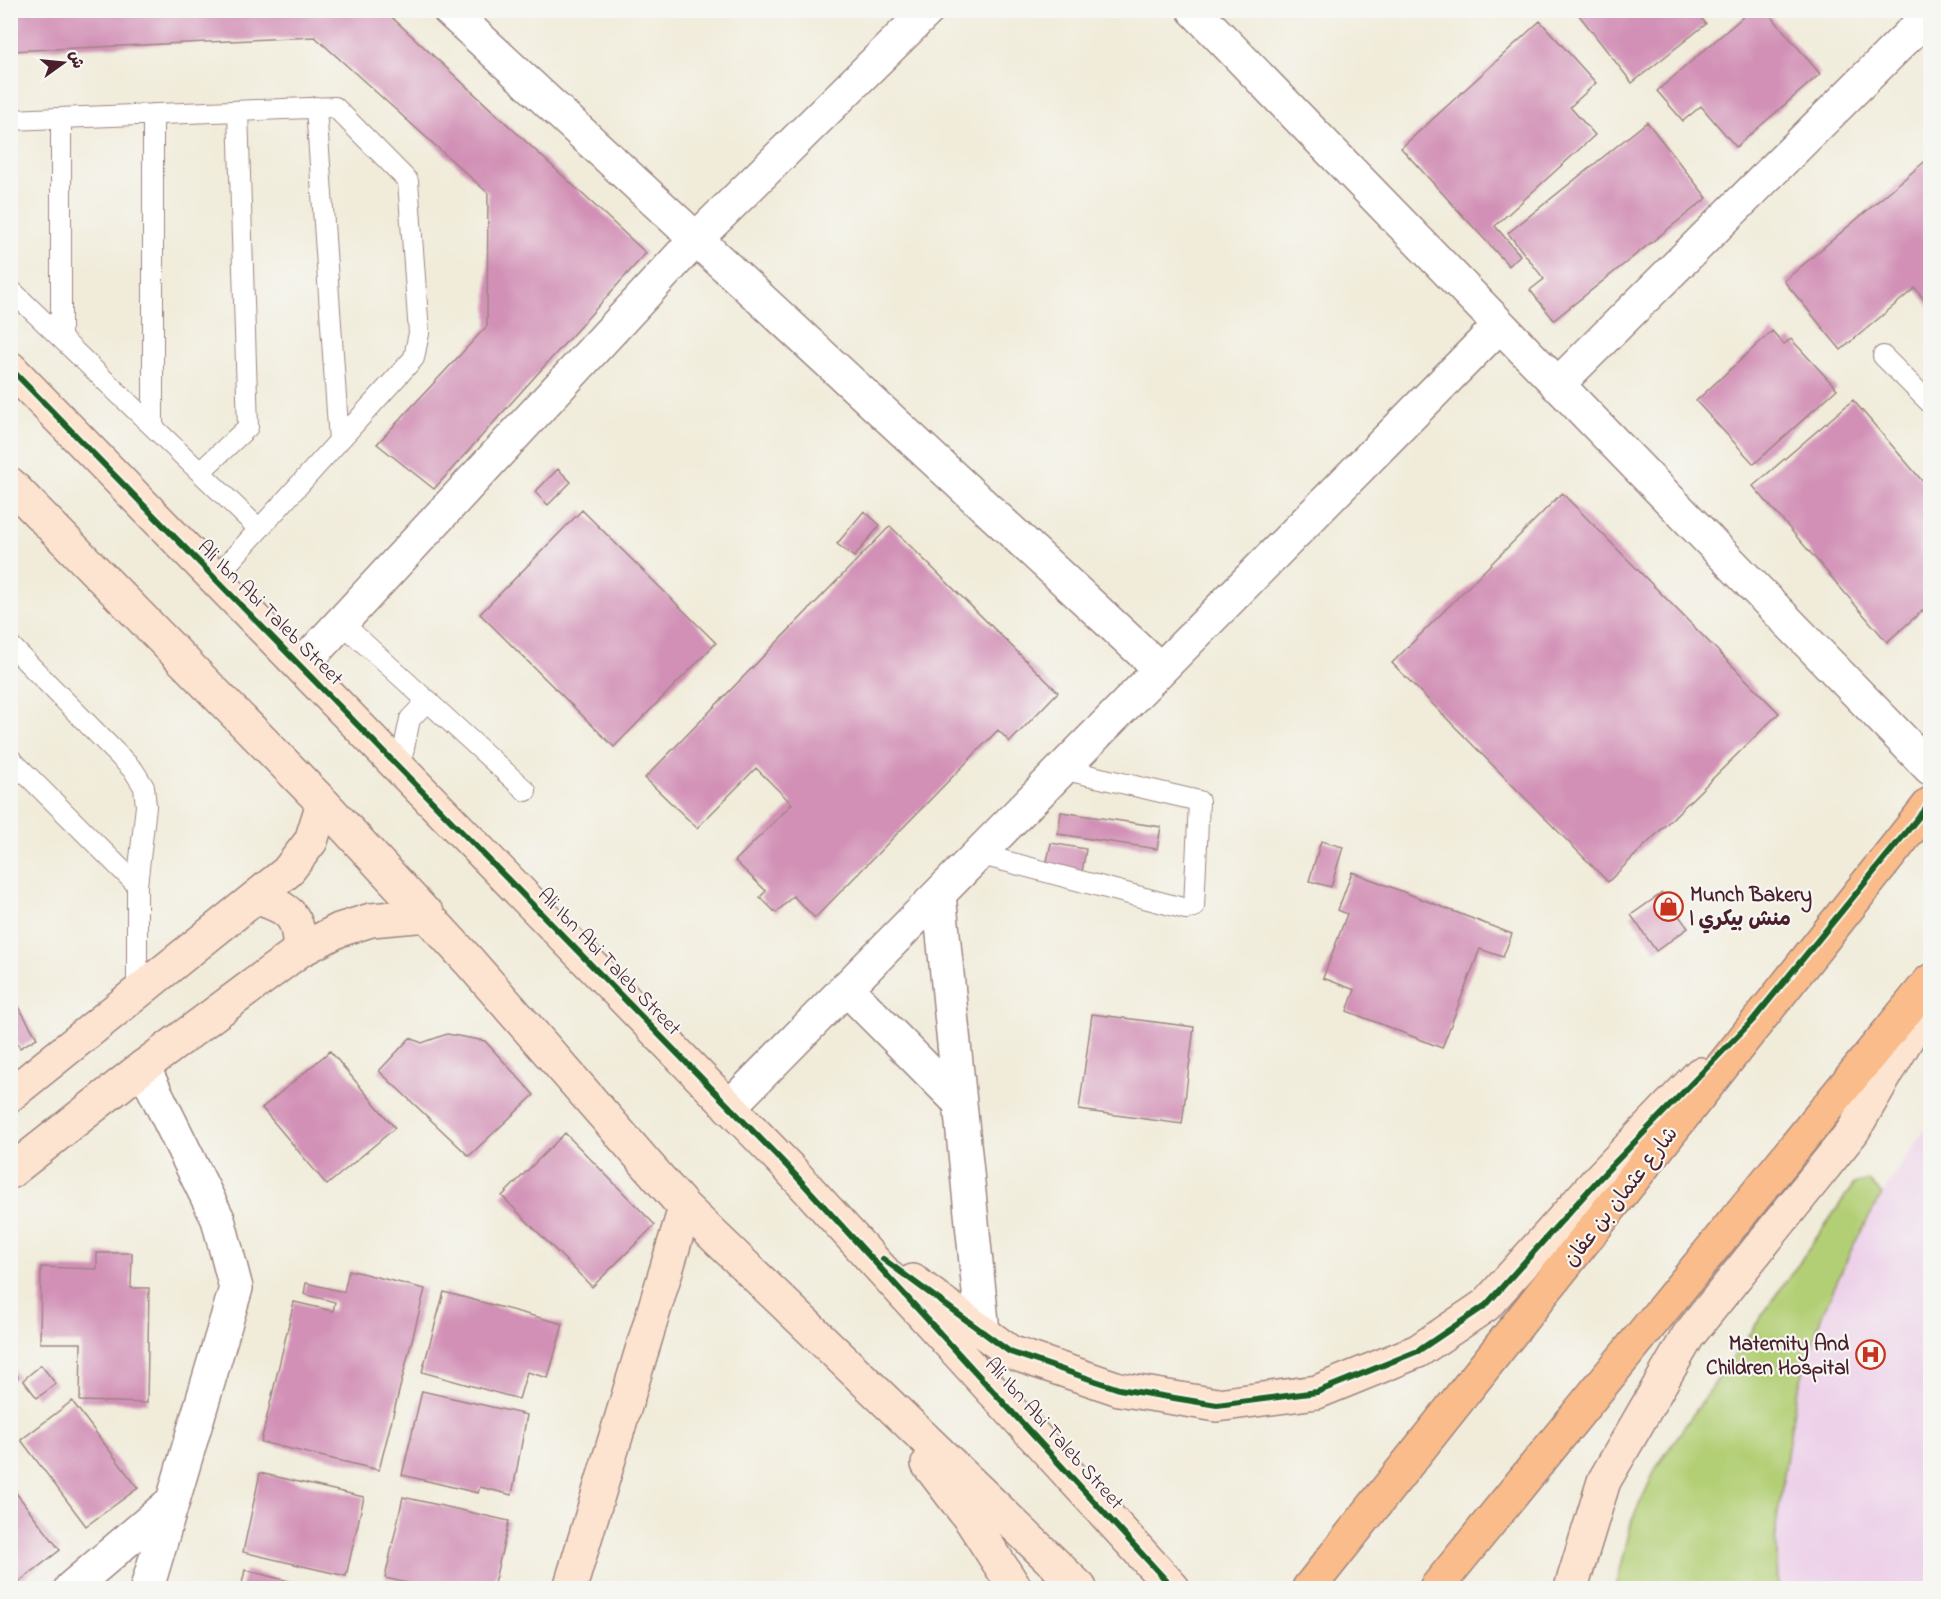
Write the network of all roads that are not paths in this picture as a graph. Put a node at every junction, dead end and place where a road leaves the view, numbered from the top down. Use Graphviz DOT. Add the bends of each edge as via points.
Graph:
graph roads {
  1 [pos="928,10"];
  2 [pos="1194,10"];
  3 [pos="1930,13"];
  4 [pos="465,16"];
  5 [pos="316,107"];
  6 [pos="238,111"];
  7 [pos="153,114"];
  8 [pos="61,118"];
  9 [pos="10,120"];
  10 [pos="696,239"];
  11 [pos="10,289"];
  12 [pos="1500,325"];
  13 [pos="61,337"];
  14 [pos="1883,356"];
  15 [pos="10,368"];
  16 [pos="1557,384"];
  17 [pos="1930,403"];
  18 [pos="153,427"];
  19 [pos="339,441"];
  20 [pos="200,472"];
  21 [pos="10,484"];
  22 [pos="259,529"];
  23 [pos="214,578"];
  24 [pos="342,623"];
  25 [pos="10,645"];
  26 [pos="301,666"];
  27 [pos="1160,669"];
  28 [pos="428,700"];
  29 [pos="10,758"];
  30 [pos="400,767"];
  31 [pos="1930,768"];
  32 [pos="1062,769"];
  33 [pos="525,791"];
  34 [pos="324,803"];
  35 [pos="1930,803"];
  36 [pos="978,854"];
  37 [pos="137,885"];
  38 [pos="939,894"];
  39 [pos="258,898"];
  40 [pos="428,915"];
  41 [pos="299,951"];
  42 [pos="1930,981"];
  43 [pos="846,987"];
  44 [pos="137,995"];
  45 [pos="1930,999"];
  46 [pos="143,1067"];
  47 [pos="10,1095"];
  48 [pos="959,1102"];
  49 [pos="729,1107"];
  50 [pos="10,1172"];
  51 [pos="685,1208"];
  52 [pos="857,1240"];
  53 [pos="983,1332"];
  54 [pos="860,1374"];
  55 [pos="173,1501"];
  56 [pos="71,1588"];
  57 [pos="147,1588"];
  58 [pos="570,1588"];
  59 [pos="1015,1588"];
  60 [pos="1080,1588"];
  61 [pos="1173,1588"];
  62 [pos="1309,1588"];
  63 [pos="1436,1588"];
  64 [pos="1571,1588"];
  1 -- 10 [label="street"];
  2 -- 12 [label="street"];
  3 -- 16 [label="street"];
  4 -- 10 [label="street"];
  5 -- 6 [label="lane"];
  5 -- 19 [label="lane"];
  5 -- 19 [label="lane" via="335,107 408,181 419,333 414,358"];
  6 -- 7 [label="lane"];
  6 -- 20 [label="lane" via="248,427"];
  7 -- 8 [label="lane"];
  7 -- 18 [label="lane"];
  8 -- 9 [label="lane"];
  8 -- 13 [label="lane"];
  10 -- 24 [label="street"];
  10 -- 27 [label="street"];
  11 -- 13 [label="lane"];
  12 -- 16 [label="street"];
  12 -- 27 [label="street"];
  13 -- 18 [label="lane"];
  14 -- 17 [label="lane"];
  15 -- 23 [label="street, Ali Ibn Abi Taleb Street"];
  16 -- 31 [label="street"];
  18 -- 20 [label="lane"];
  19 -- 22 [label="lane"];
  20 -- 22 [label="lane"];
  21 -- 34 [label="street"];
  22 -- 23 [label="lane"];
  23 -- 26 [label="street, Ali Ibn Abi Taleb Street"];
  24 -- 26 [label="street"];
  24 -- 28 [label="lane"];
  25 -- 37 [label="lane" via="134,771 144,787 146,806"];
  26 -- 30 [label="street, Ali Ibn Abi Taleb Street"];
  27 -- 32 [label="street"];
  28 -- 30 [label="lane" via="410,719"];
  28 -- 33 [label="lane"];
  29 -- 37 [label="lane"];
  30 -- 49 [label="street, Ali Ibn Abi Taleb Street"];
  32 -- 36 [label="street"];
  32 -- 36 [label="lane" via="1199,801 1194,907 1186,909"];
  34 -- 39 [label="street" via="311,841 287,872"];
  34 -- 40 [label="street"];
  35 -- 53 [label="street" via="1752,1021 1598,1180 1486,1305 1418,1351 1317,1392 1217,1405 1119,1389 1010,1352"];
  35 -- 62 [label="main road, شارع عثمان بن عفان"];
  36 -- 38 [label="street"];
  37 -- 44 [label="lane"];
  38 -- 43 [label="street"];
  38 -- 48 [label="street"];
  39 -- 41 [label="street" via="283,906 293,917 300,932"];
  39 -- 44 [label="street"];
  40 -- 41 [label="street" via="371,920 339,930"];
  40 -- 51 [label="street"];
  41 -- 46 [label="street"];
  42 -- 63 [label="main road"];
  43 -- 48 [label="street"];
  43 -- 49 [label="street"];
  44 -- 47 [label="street"];
  45 -- 64 [label="street" via="1853,1131 1688,1336 1604,1481"];
  46 -- 50 [label="street"];
  46 -- 55 [label="street" via="218,1219 236,1288"];
  48 -- 53 [label="street"];
  49 -- 52 [label="street, Ali Ibn Abi Taleb Street"];
  51 -- 54 [label="street"];
  51 -- 58 [label="street"];
  52 -- 53 [label="street"];
  52 -- 61 [label="street, Ali Ibn Abi Taleb Street"];
  54 -- 59 [label="street" via="971,1520"];
  54 -- 60 [label="street"];
  55 -- 56 [label="street"];
  55 -- 57 [label="street"];
}
